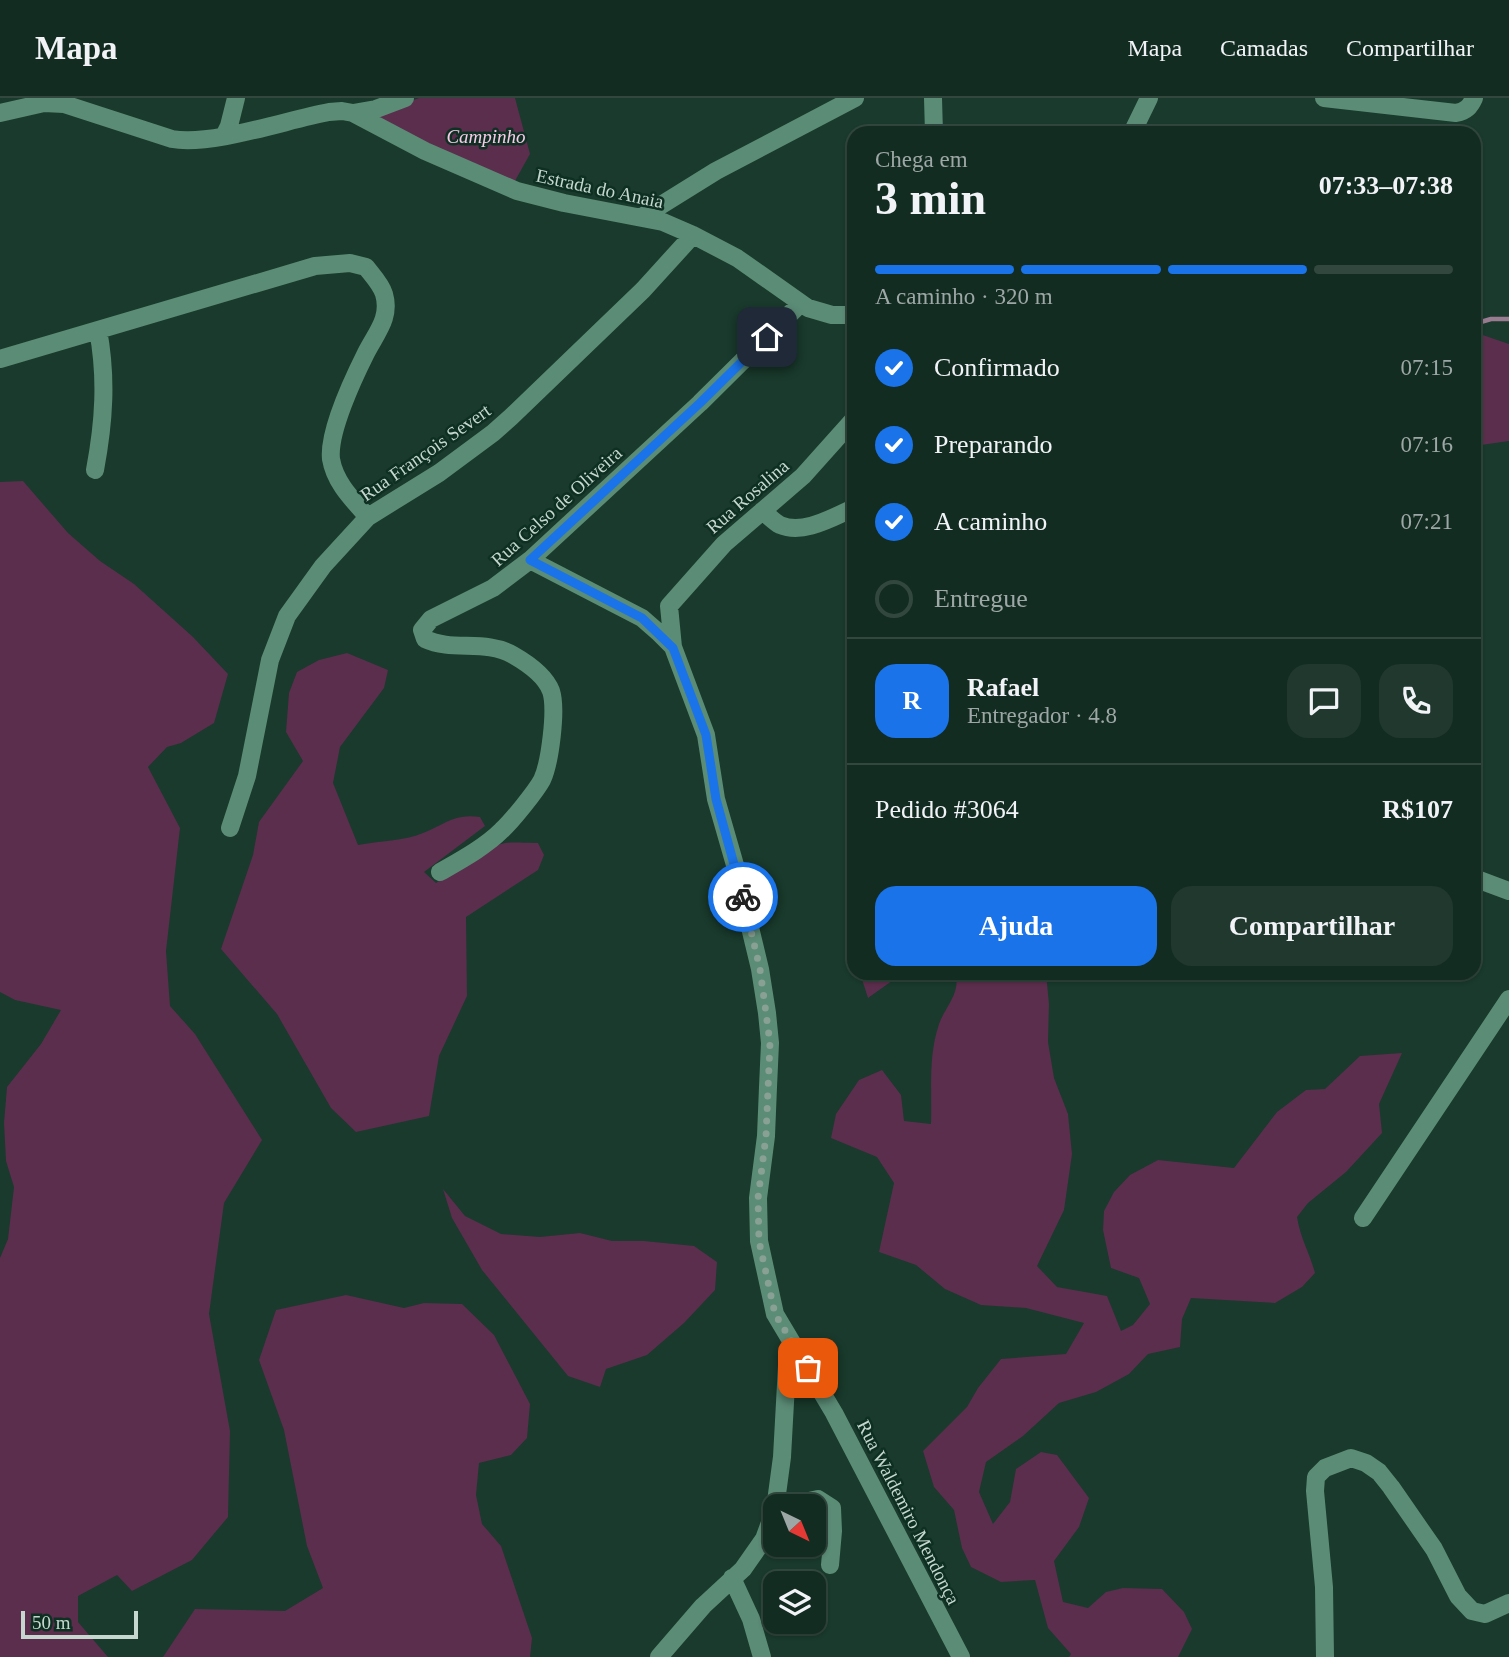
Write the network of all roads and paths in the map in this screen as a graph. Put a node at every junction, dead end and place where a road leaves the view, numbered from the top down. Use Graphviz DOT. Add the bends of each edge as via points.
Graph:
graph roads {
  1 [pos="236,98"];
  2 [pos="405,98"];
  3 [pos="855,98"];
  4 [pos="933,98"];
  5 [pos="1149,98"];
  6 [pos="1324,98"];
  7 [pos="1472,103"];
  8 [pos="0,113"];
  9 [pos="353,113"];
  10 [pos="934,126"];
  11 [pos="1135,126"];
  12 [pos="223,136"];
  13 [pos="642,217"];
  14 [pos="693,235"];
  15 [pos="800,304"];
  16 [pos="847,315"];
  17 [pos="99,330"];
  18 [pos="0,359"];
  19 [pos="847,427"];
  20 [pos="95,470"];
  21 [pos="762,511"];
  22 [pos="847,511"];
  23 [pos="368,517"];
  24 [pos="530,560"];
  25 [pos="669,606"];
  26 [pos="642,618"];
  27 [pos="673,648"];
  28 [pos="230,828"];
  29 [pos="440,872"];
  30 [pos="1481,881"];
  31 [pos="1509,891"];
  32 [pos="1509,999"];
  33 [pos="1363,1217"];
  34 [pos="799,1351"];
  35 [pos="777,1494"];
  36 [pos="826,1504"];
  37 [pos="763,1540"];
  38 [pos="830,1565"];
  39 [pos="732,1578"];
  40 [pos="1509,1604"];
  41 [pos="659,1657"];
  42 [pos="762,1657"];
  43 [pos="961,1657"];
  44 [pos="1325,1657"];
  1 -- 12 [label="street"];
  2 -- 9 [label="street"];
  3 -- 13 [label="street" via="716,171"];
  4 -- 10 [label="street"];
  5 -- 11 [label="street"];
  6 -- 7 [label="street" via="1456,113"];
  8 -- 12 [label="street" via="44,103 64,104 172,139"];
  9 -- 12 [label="street" via="329,111"];
  9 -- 13 [label="street, Estrada do Anaia" via="517,191"];
  13 -- 14 [label="street, Estrada do Anaia"];
  14 -- 15 [label="street, Estrada do Anaia" via="737,258"];
  14 -- 23 [label="street, Rua François Severt" via="643,290 493,433"];
  15 -- 16 [label="street, Estrada do Anaia" via="818,312"];
  15 -- 24 [label="street, Rua Celso de Oliveira"];
  17 -- 18 [label="street"];
  17 -- 20 [label="street" via="105,395"];
  17 -- 23 [label="street" via="315,266 350,263 366,267 383,292 386,309 381,330 340,415 331,458 347,494"];
  19 -- 21 [label="street, Rua Rosalina" via="803,476"];
  21 -- 22 [label="street" via="780,525 796,528"];
  21 -- 25 [label="street, Rua Rosalina" via="724,544"];
  23 -- 28 [label="street, Rua François Severt" via="323,566 277,638 247,776"];
  24 -- 26 [label="street, Rua Waldemiro Mendonça"];
  24 -- 29 [label="street, Rua Celso de Oliveira" via="493,588 437,616 422,630 425,639 433,643 493,647 512,654 542,677 551,690 554,710 542,780 502,831"];
  25 -- 26 [label="street, Rua Rosalina" via="662,613"];
  25 -- 27 [label="street"];
  26 -- 27 [label="street, Rua Waldemiro Mendonça"];
  27 -- 34 [label="street, Rua Waldemiro Mendonça" via="706,735 716,799 760,969 770,1043 759,1241 775,1314"];
  30 -- 31 [label="street"];
  32 -- 33 [label="street"];
  34 -- 35 [label="street" via="787,1366"];
  34 -- 43 [label="street, Rua Waldemiro Mendonça"];
  36 -- 38 [label="street" via="832,1508"];
  37 -- 39 [label="street"];
  39 -- 41 [label="street"];
  39 -- 42 [label="street"];
  40 -- 44 [label="street" via="1485,1614 1472,1611 1379,1472 1352,1458 1341,1461 1317,1477 1315,1491"];
}
